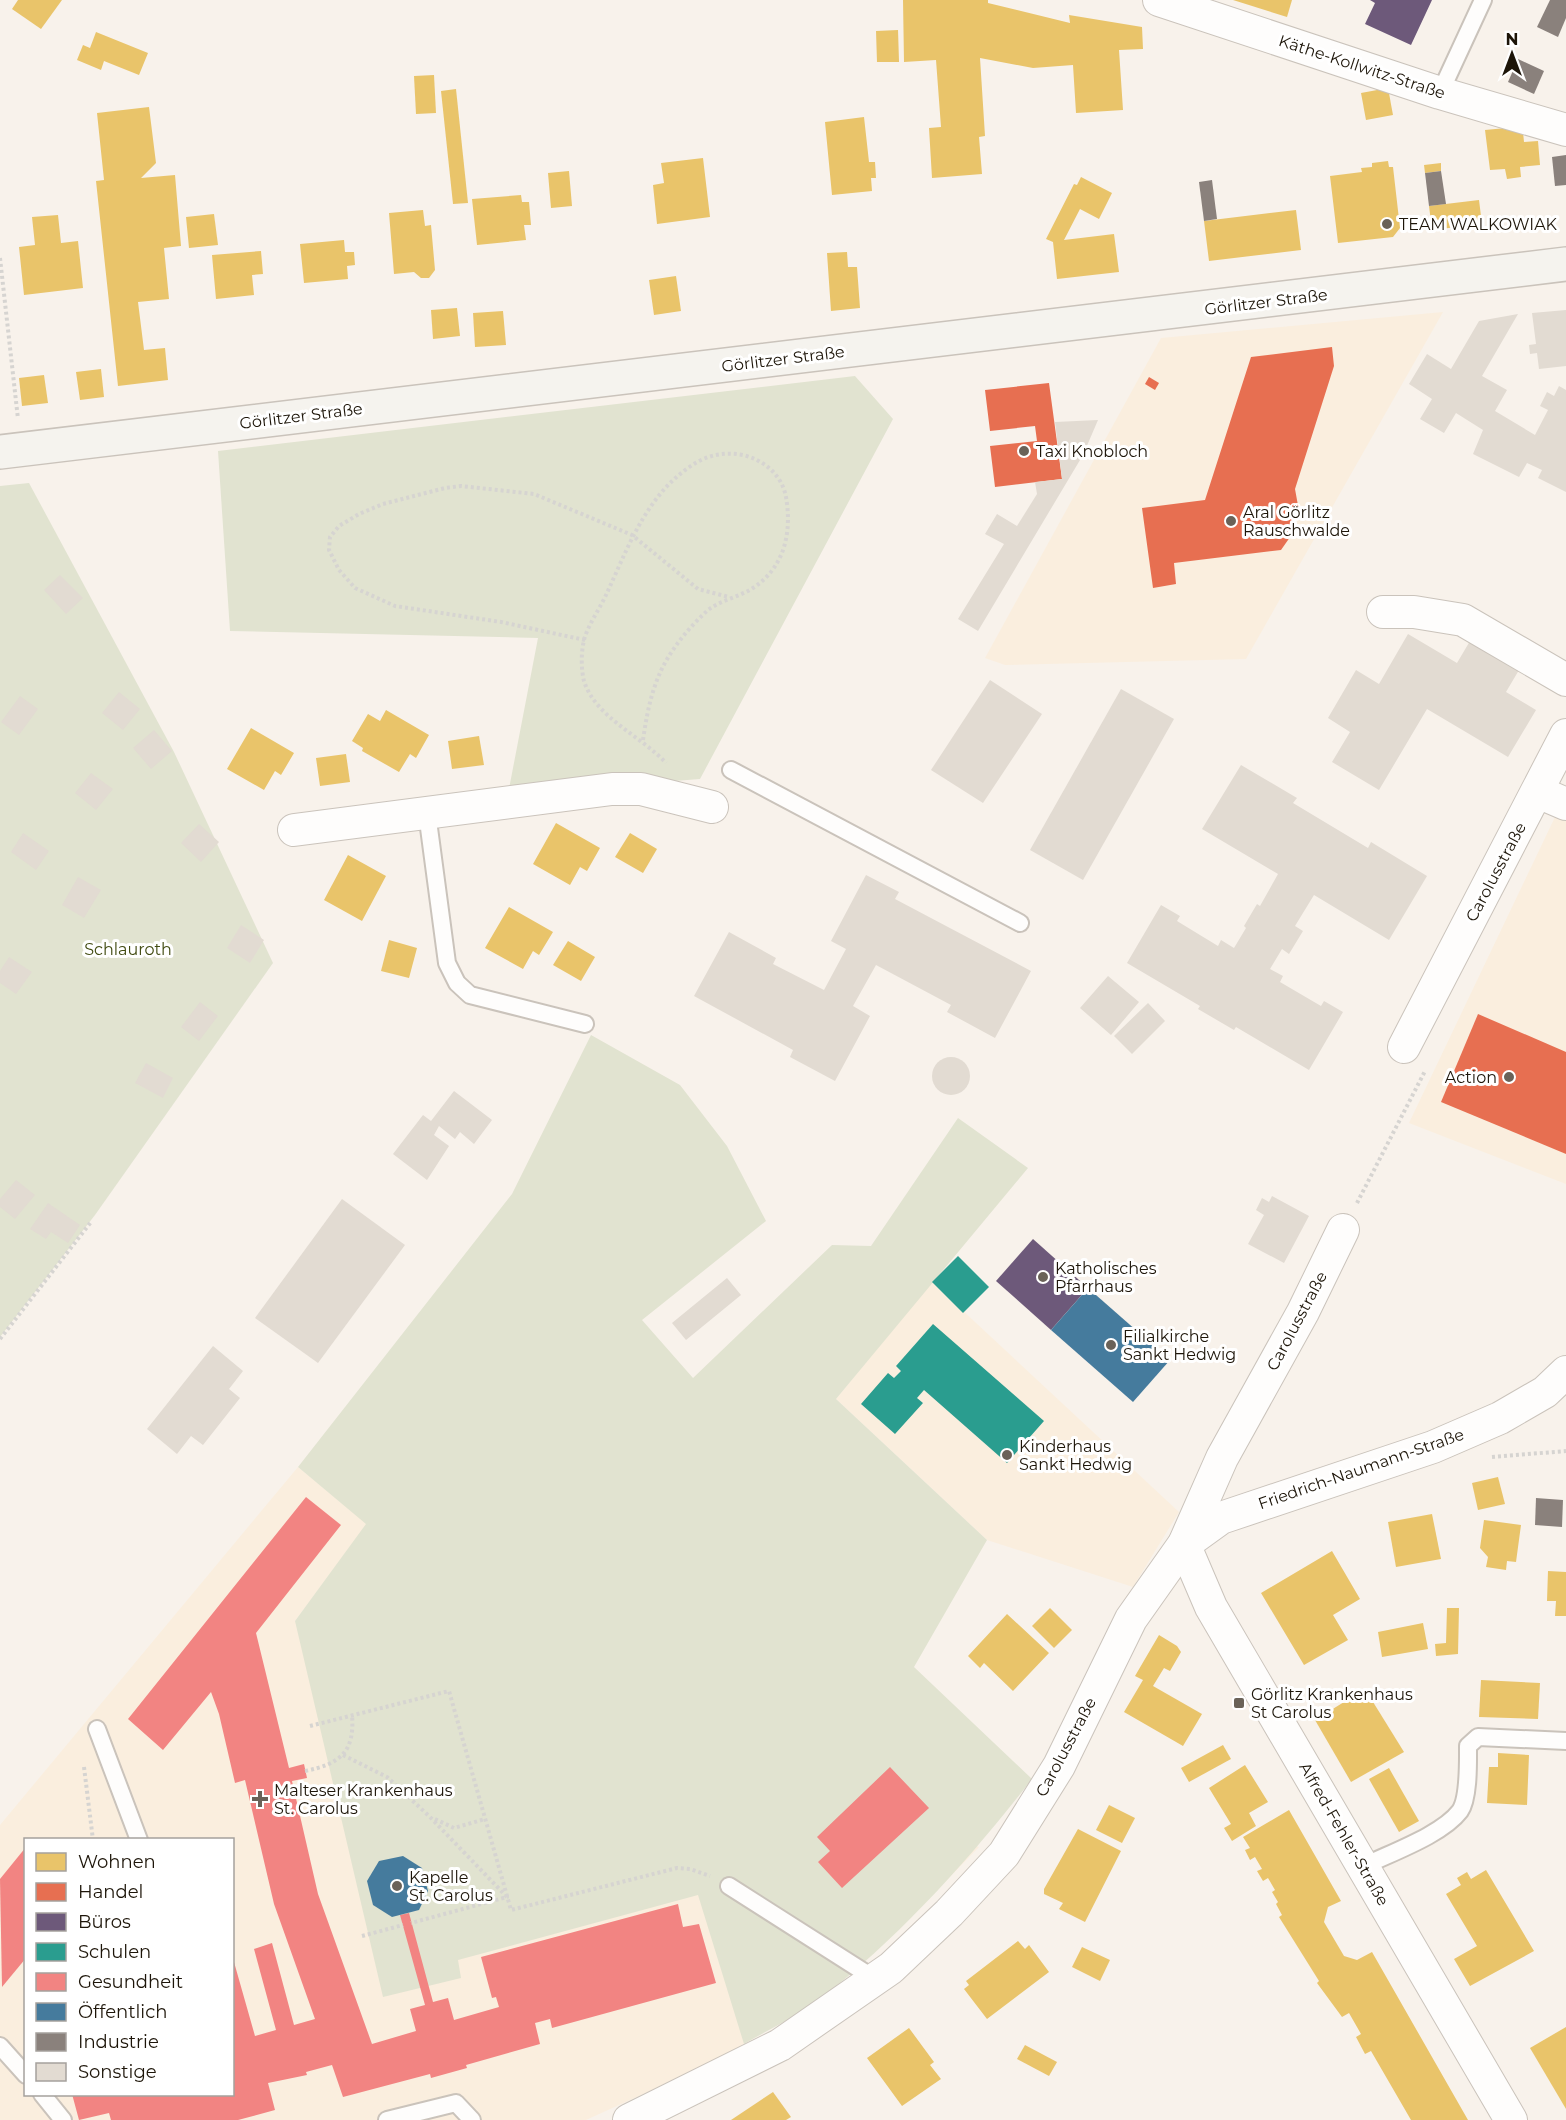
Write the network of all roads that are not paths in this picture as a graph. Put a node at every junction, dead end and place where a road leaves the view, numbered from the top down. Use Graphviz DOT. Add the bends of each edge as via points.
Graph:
graph roads {
  1 [pos="1159,0"];
  2 [pos="1483,0"];
  3 [pos="1440,93"];
  4 [pos="1566,130"];
  5 [pos="1566,264"];
  6 [pos="10,451"];
  7 [pos="1383,612"];
  8 [pos="1566,680"];
  9 [pos="1566,735"];
  10 [pos="731,770"];
  11 [pos="1538,792"];
  12 [pos="1566,804"];
  13 [pos="712,807"];
  14 [pos="427,813"];
  15 [pos="294,830"];
  16 [pos="1020,923"];
  17 [pos="585,1024"];
  18 [pos="1404,1047"];
  19 [pos="1343,1230"];
  20 [pos="1566,1372"];
  21 [pos="1184,1544"];
  22 [pos="97,1729"];
  23 [pos="1566,1741"];
  24 [pos="139,1838"];
  25 [pos="1362,1867"];
  26 [pos="729,1886"];
  27 [pos="875,1979"];
  28 [pos="0,2046"];
  29 [pos="24,2073"];
  30 [pos="44,2096"];
  31 [pos="63,2120"];
  32 [pos="387,2120"];
  33 [pos="472,2120"];
  34 [pos="629,2120"];
  35 [pos="1511,2120"];
  1 -- 3 [label="street, Käthe-Kollwitz-Straße"];
  2 -- 3 [label="lane"];
  3 -- 4 [label="street, Käthe-Kollwitz-Straße"];
  5 -- 6 [label="street, Görlitzer Straße"];
  7 -- 8 [label="street" via="1414,612 1463,620"];
  9 -- 11 [label="street, Carolusstraße"];
  10 -- 16 [label="lane"];
  11 -- 12 [label="street"];
  11 -- 18 [label="street, Carolusstraße"];
  13 -- 14 [label="street" via="641,789 612,789"];
  14 -- 15 [label="street"];
  14 -- 17 [label="lane" via="447,963 457,983 470,995"];
  19 -- 21 [label="street, Carolusstraße" via="1303,1312 1222,1458"];
  20 -- 21 [label="street, Friedrich-Naumann-Straße" via="1545,1392 1500,1418 1433,1447 1221,1518"];
  21 -- 25 [label="street, Alfred-Fehler-Straße" via="1211,1607"];
  21 -- 27 [label="street, Carolusstraße" via="1131,1619 1059,1766 1004,1854 949,1914"];
  22 -- 24 [label="lane"];
  23 -- 25 [label="lane" via="1478,1737 1468,1746 1461,1809 1445,1826"];
  25 -- 35 [label="street, Alfred-Fehler-Straße"];
  26 -- 27 [label="lane"];
  27 -- 34 [label="street, Carolusstraße" via="780,2045"];
  28 -- 29 [label="lane"];
  30 -- 31 [label="lane"];
  32 -- 33 [label="lane" via="456,2103"];
}
